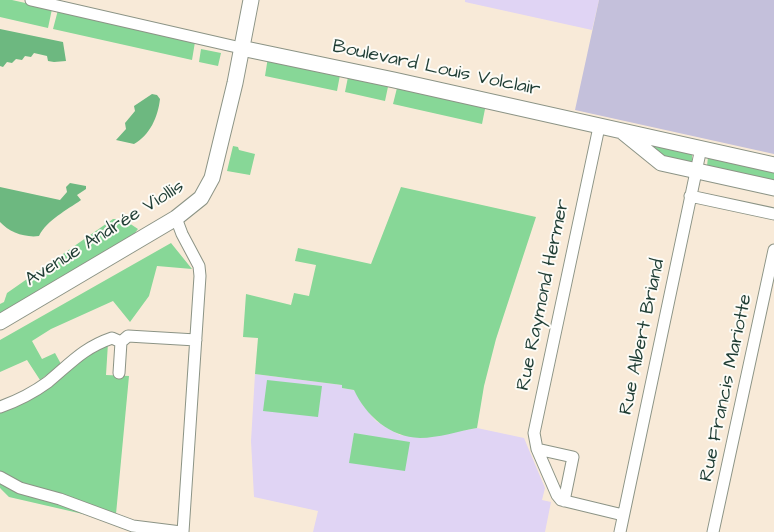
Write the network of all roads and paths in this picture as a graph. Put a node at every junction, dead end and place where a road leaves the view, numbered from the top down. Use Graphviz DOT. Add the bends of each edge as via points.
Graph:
graph roads {
  1 [pos="31,0"];
  2 [pos="251,0"];
  3 [pos="57,3"];
  4 [pos="241,48"];
  5 [pos="599,126"];
  6 [pos="621,131"];
  7 [pos="701,148"];
  8 [pos="774,164"];
  9 [pos="696,170"];
  10 [pos="774,188"];
  11 [pos="690,196"];
  12 [pos="774,214"];
  13 [pos="176,218"];
  14 [pos="774,250"];
  15 [pos="0,322"];
  16 [pos="196,340"];
  17 [pos="121,342"];
  18 [pos="119,373"];
  19 [pos="0,407"];
  20 [pos="537,450"];
  21 [pos="0,477"];
  22 [pos="564,501"];
  23 [pos="623,514"];
  24 [pos="182,532"];
  25 [pos="620,532"];
  26 [pos="713,532"];
  1 -- 3 [label="street"];
  2 -- 4 [label="street, Avenue Andrée Viollis"];
  3 -- 4 [label="street"];
  4 -- 5 [label="street, Boulevard Louis Volclair"];
  4 -- 13 [label="street, Avenue Andrée Viollis" via="212,178 201,198"];
  5 -- 6 [label="street, Boulevard Louis Volclair"];
  5 -- 20 [label="street, Rue Raymond Hermer" via="537,411 534,432"];
  6 -- 7 [label="street, Boulevard Louis Volclair"];
  6 -- 9 [label="street, Boulevard Louis Volclair" via="661,163"];
  7 -- 8 [label="street, Boulevard Louis Volclair"];
  7 -- 9 [label="street, Rue Albert Briand"];
  9 -- 10 [label="street, Boulevard Louis Volclair"];
  9 -- 11 [label="street, Rue Albert Briand"];
  11 -- 12 [label="street"];
  11 -- 23 [label="street, Rue Albert Briand"];
  13 -- 15 [label="street, Avenue Andrée Viollis"];
  13 -- 16 [label="street" via="200,271"];
  14 -- 26 [label="street, Rue Francis Mariotte"];
  16 -- 17 [label="street" via="128,336"];
  16 -- 24 [label="street"];
  17 -- 18 [label="street"];
  17 -- 19 [label="street" via="112,338 78,354 47,383"];
  20 -- 22 [label="street, Rue Raymond Hermer" via="557,495"];
  20 -- 22 [label="street" via="574,457"];
  21 -- 24 [label="street" via="20,488 133,526"];
  22 -- 23 [label="street"];
  23 -- 25 [label="street, Rue Albert Briand"];
}
